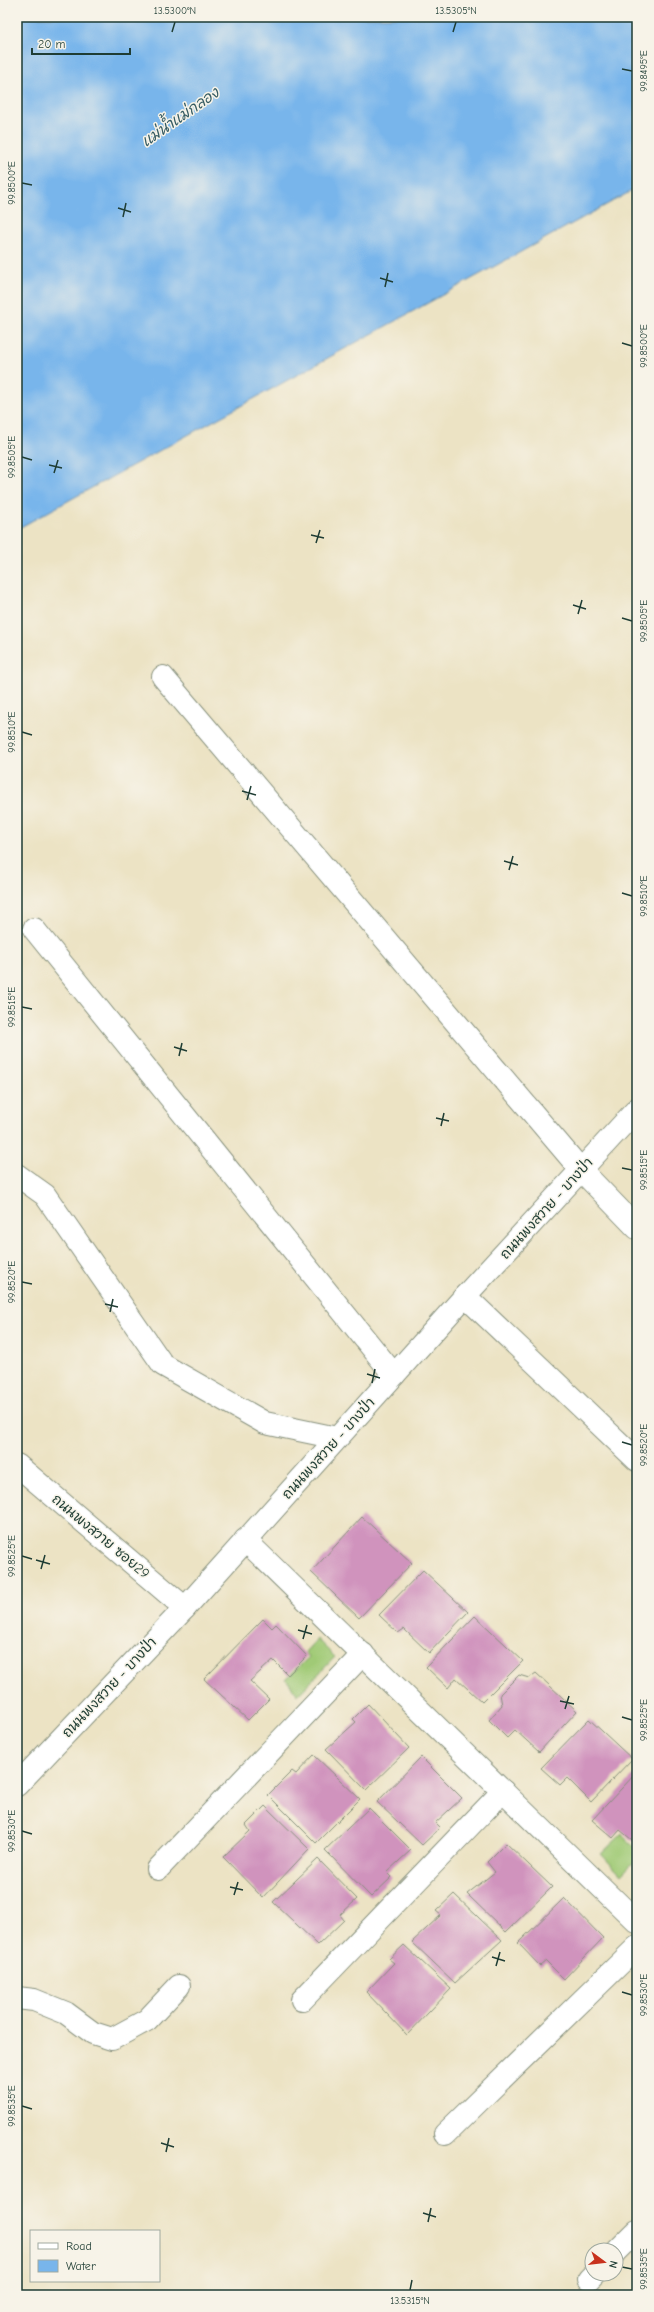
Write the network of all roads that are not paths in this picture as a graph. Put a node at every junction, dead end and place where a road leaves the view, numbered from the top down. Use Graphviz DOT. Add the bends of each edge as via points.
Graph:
graph roads {
  1 [pos="163,677"];
  2 [pos="34,929"];
  3 [pos="637,1109"];
  4 [pos="580,1170"];
  5 [pos="17,1175"];
  6 [pos="637,1228"];
  7 [pos="465,1296"];
  8 [pos="394,1375"];
  9 [pos="337,1438"];
  10 [pos="637,1460"];
  11 [pos="17,1465"];
  12 [pos="245,1540"];
  13 [pos="185,1608"];
  14 [pos="362,1654"];
  15 [pos="17,1785"];
  16 [pos="503,1791"];
  17 [pos="158,1869"];
  18 [pos="637,1922"];
  19 [pos="637,1947"];
  20 [pos="179,1986"];
  21 [pos="17,1998"];
  22 [pos="302,2000"];
  23 [pos="445,2134"];
  24 [pos="637,2231"];
  25 [pos="624,2244"];
  1 -- 4 [label="street"];
  2 -- 8 [label="street"];
  3 -- 4 [label="street, ถนนพงสวาย - บางป่า"];
  4 -- 6 [label="street"];
  4 -- 7 [label="street, ถนนพงสวาย - บางป่า"];
  5 -- 9 [label="street" via="45,1195 163,1365 265,1423"];
  7 -- 8 [label="street, ถนนพงสวาย - บางป่า"];
  7 -- 10 [label="street"];
  8 -- 9 [label="street, ถนนพงสวาย - บางป่า"];
  9 -- 12 [label="street, ถนนพงสวาย - บางป่า"];
  11 -- 13 [label="street, ถนนพงสวาย ซอย29"];
  12 -- 13 [label="street, ถนนพงสวาย - บางป่า"];
  12 -- 14 [label="street"];
  13 -- 15 [label="street, ถนนพงสวาย - บางป่า"];
  14 -- 16 [label="street"];
  14 -- 17 [label="street"];
  16 -- 18 [label="street"];
  16 -- 22 [label="street"];
  19 -- 23 [label="street"];
  20 -- 21 [label="street" via="147,2020 112,2039 93,2032 66,2013 34,2000"];
  24 -- 25 [label="street"];
}
